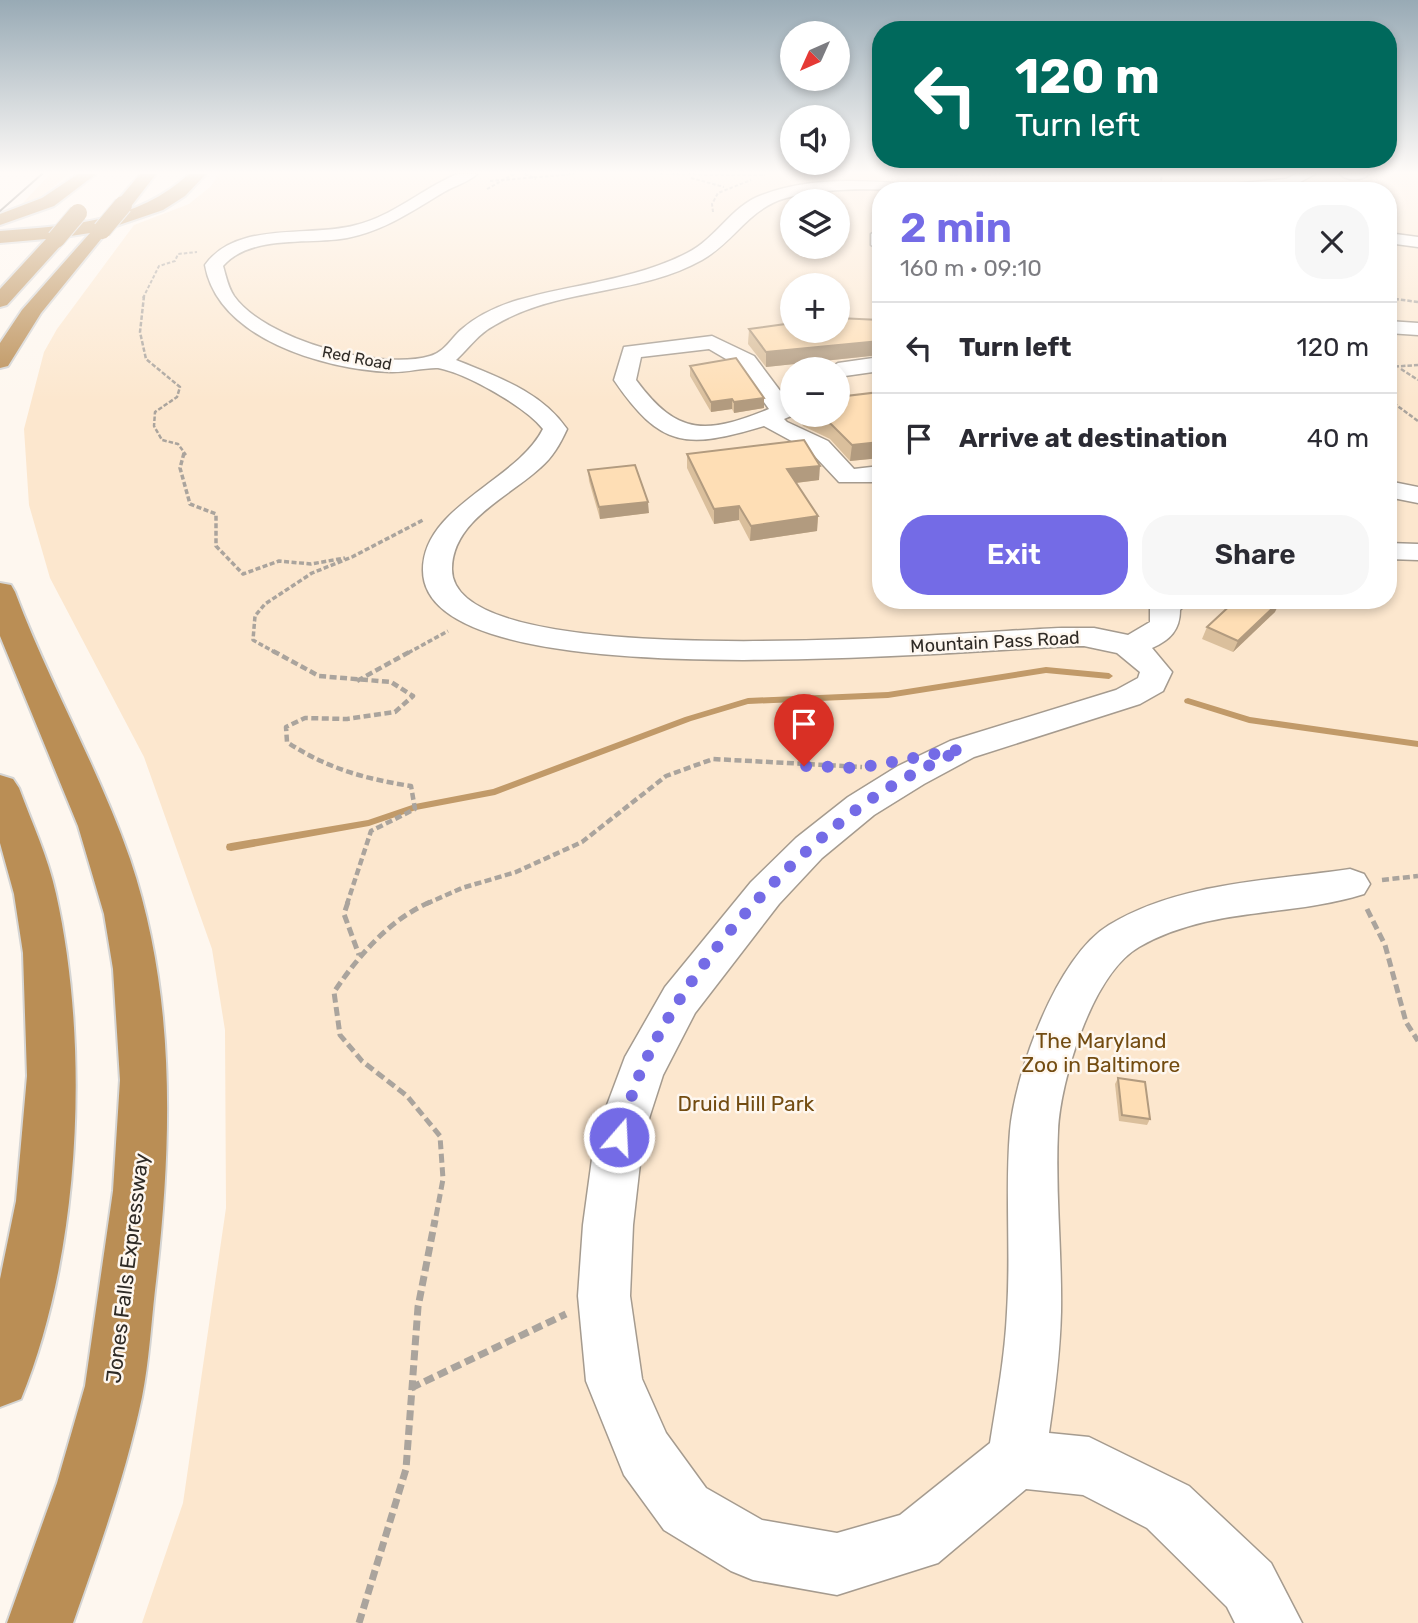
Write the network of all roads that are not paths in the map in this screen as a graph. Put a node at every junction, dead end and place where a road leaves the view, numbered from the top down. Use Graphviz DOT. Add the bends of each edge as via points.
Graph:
graph roads {
  1 [pos="45,250"];
  2 [pos="85,250"];
  3 [pos="238,250"];
  4 [pos="705,250"];
  5 [pos="0,301"];
  6 [pos="1397,328"];
  7 [pos="1418,329"];
  8 [pos="737,335"];
  9 [pos="712,342"];
  10 [pos="0,361"];
  11 [pos="439,361"];
  12 [pos="872,365"];
  13 [pos="850,368"];
  14 [pos="769,418"];
  15 [pos="872,475"];
  16 [pos="1397,491"];
  17 [pos="1418,495"];
  18 [pos="1397,551"];
  19 [pos="1418,552"];
  20 [pos="0,592"];
  21 [pos="1165,609"];
  22 [pos="1129,646"];
  23 [pos="0,788"];
  24 [pos="1350,884"];
  25 [pos="6,1359"];
  26 [pos="1017,1458"];
  27 [pos="40,1623"];
  28 [pos="1270,1623"];
  1 -- 5 [label="highway, bridge"];
  2 -- 10 [label="highway, bridge" via="32,310"];
  3 -- 11 [label="street, Red Road" via="221,255 214,265 227,301 280,337 383,365"];
  4 -- 11 [label="street" via="693,258 512,309 468,334 453,353"];
  6 -- 7 [label="street"];
  8 -- 9 [label="street"];
  9 -- 14 [label="street" via="771,379 783,411"];
  9 -- 14 [label="street" via="632,352 625,380 645,409 668,427 690,435"];
  11 -- 22 [label="street, Mountain Pass Road" via="531,404 555,429 538,457 472,508 438,559 438,580 451,601 472,616 569,642 665,649 776,652 1066,637 1103,638"];
  12 -- 13 [label="street"];
  14 -- 15 [label="street" via="819,446 848,477"];
  16 -- 17 [label="street"];
  18 -- 19 [label="lane"];
  20 -- 27 [label="highway, Jones Falls Expressway" via="110,862 140,1003 145,1100 133,1258 112,1397 74,1530"];
  21 -- 22 [label="street" via="1165,624 1153,636"];
  22 -- 26 [label="street, Mountain Pass Road" via="1147,657 1156,672 1152,684 1128,697 962,749 861,806 809,848 765,892 680,1000 641,1071 619,1137 604,1296 614,1381 645,1454 685,1509 753,1549 837,1564 916,1541"];
  23 -- 25 [label="highway" via="34,892 45,955 50,1035 41,1195"];
  24 -- 26 [label="street" via="1191,907 1122,937 1093,965 1068,1004 1034,1129 1034,1309"];
  26 -- 28 [label="street" via="1089,1466 1168,1507 1249,1585"];
}
